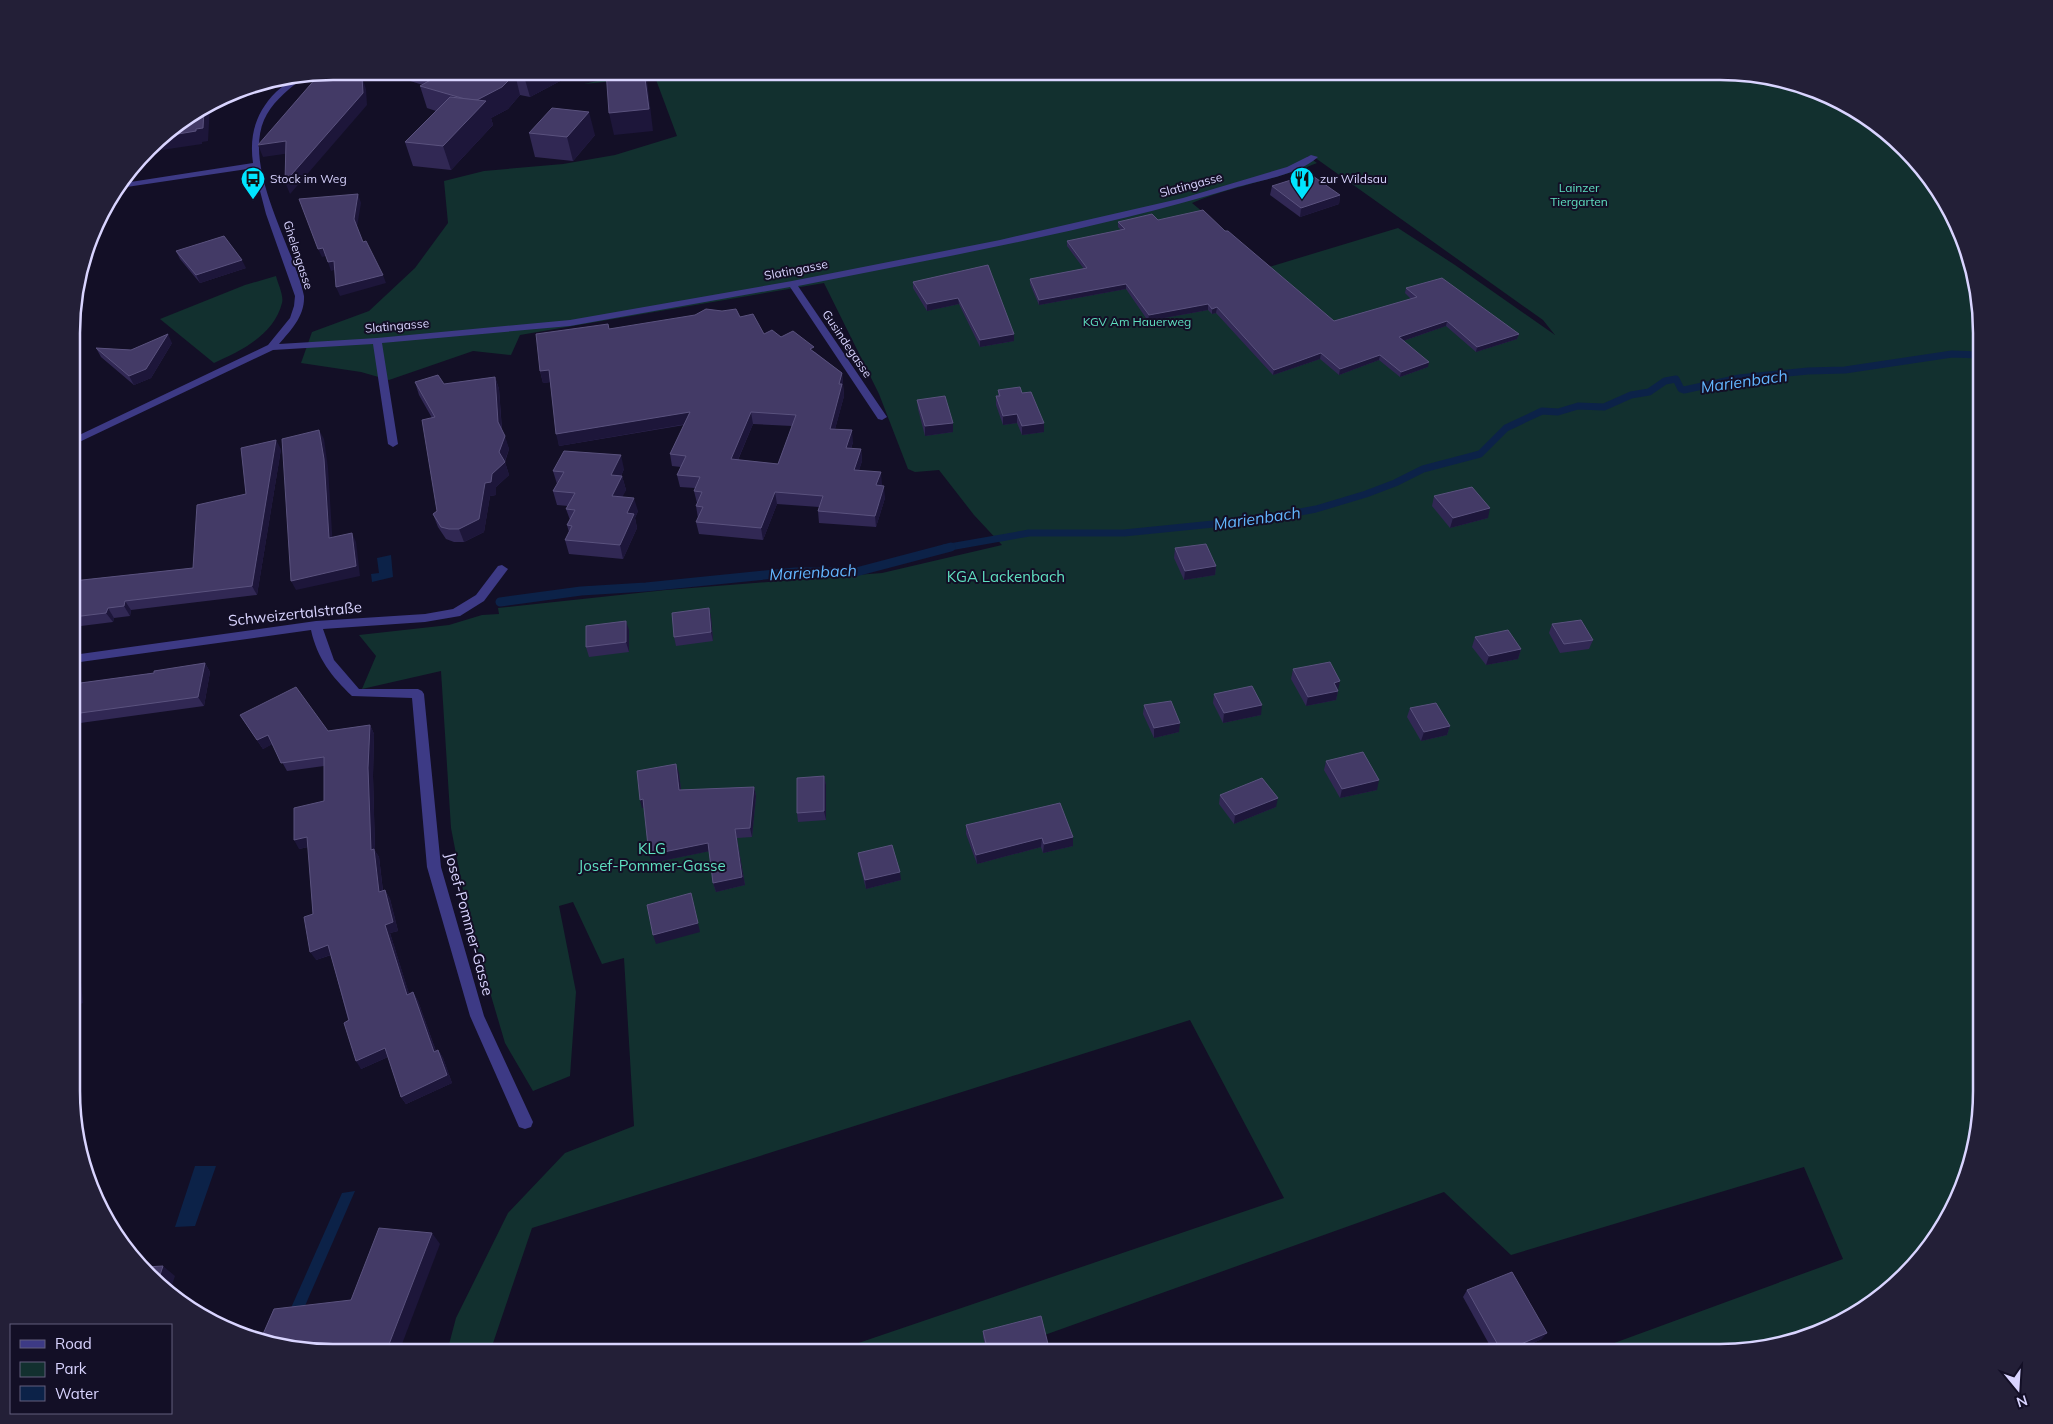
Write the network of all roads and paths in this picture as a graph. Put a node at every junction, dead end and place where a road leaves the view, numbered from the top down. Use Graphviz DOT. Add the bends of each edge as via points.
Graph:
graph roads {
  1 [pos="291,84"];
  2 [pos="1314,157"];
  3 [pos="257,165"];
  4 [pos="128,185"];
  5 [pos="792,284"];
  6 [pos="377,341"];
  7 [pos="271,346"];
  8 [pos="882,417"];
  9 [pos="80,439"];
  10 [pos="393,444"];
  11 [pos="502,569"];
  12 [pos="316,625"];
  13 [pos="80,658"];
  14 [pos="525,1122"];
  1 -- 3 [label="street, Ghelengasse" via="273,100 258,123 254,143"];
  2 -- 5 [label="street, Slatingasse" via="1290,169 1185,200 1000,243"];
  3 -- 4 [label="street"];
  3 -- 7 [label="street, Ghelengasse" via="300,304 293,323"];
  5 -- 6 [label="street, Slatingasse" via="570,323"];
  5 -- 8 [label="street, Gusindegasse"];
  6 -- 7 [label="street, Slatingasse"];
  6 -- 10 [label="street"];
  7 -- 9 [label="street, Ghelengasse"];
  11 -- 12 [label="street, Schweizertalstraße" via="480,598 456,613"];
  12 -- 13 [label="street, Schweizertalstraße"];
  12 -- 14 [label="street, Josef-Pommer-Gasse" via="320,645 333,671 356,693 418,694 434,867 477,1016"];
}
